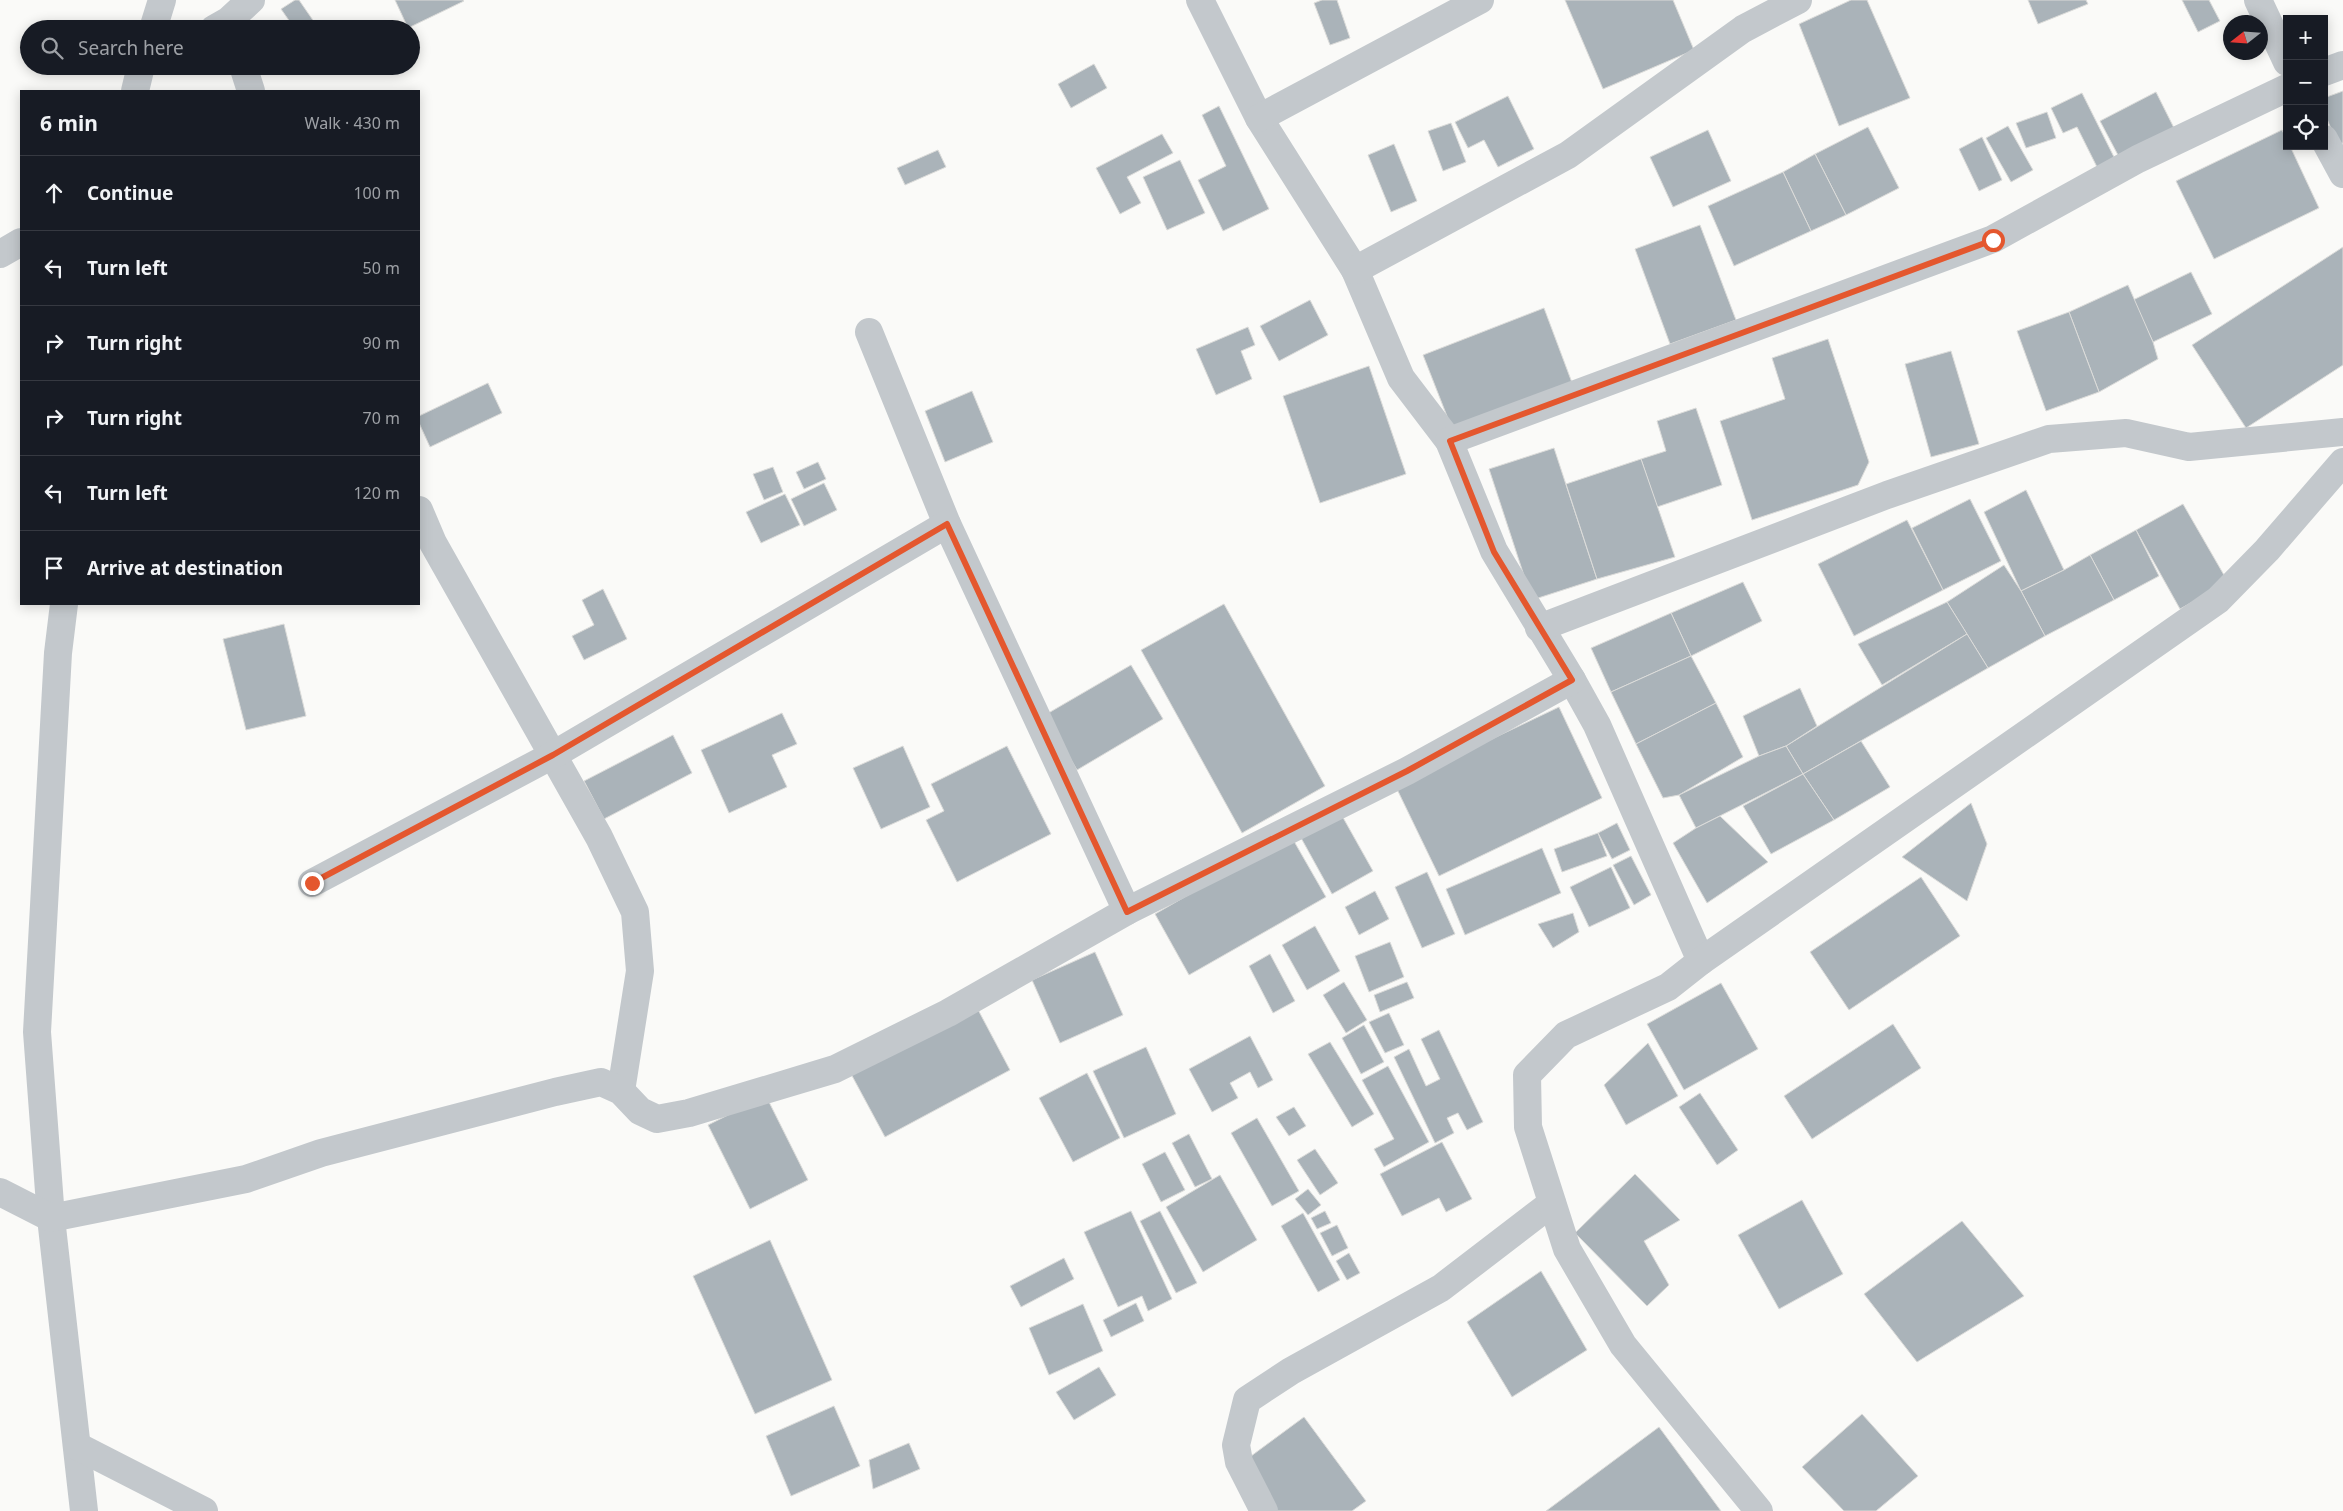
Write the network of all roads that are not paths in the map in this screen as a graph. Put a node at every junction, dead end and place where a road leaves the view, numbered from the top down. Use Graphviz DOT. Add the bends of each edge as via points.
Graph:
graph roads {
  1 [pos="162,0"];
  2 [pos="251,0"];
  3 [pos="1200,0"];
  4 [pos="1480,0"];
  5 [pos="1798,0"];
  6 [pos="2258,0"];
  7 [pos="156,20"];
  8 [pos="230,20"];
  9 [pos="2286,60"];
  10 [pos="2343,65"];
  11 [pos="2328,71"];
  12 [pos="246,75"];
  13 [pos="251,90"];
  14 [pos="2283,90"];
  15 [pos="1259,118"];
  16 [pos="2328,146"];
  17 [pos="2343,174"];
  18 [pos="20,243"];
  19 [pos="0,254"];
  20 [pos="1355,270"];
  21 [pos="869,332"];
  22 [pos="2343,432"];
  23 [pos="1450,441"];
  24 [pos="2343,462"];
  25 [pos="420,513"];
  26 [pos="947,524"];
  27 [pos="64,605"];
  28 [pos="1540,628"];
  29 [pos="1572,680"];
  30 [pos="553,755"];
  31 [pos="312,883"];
  32 [pos="1127,912"];
  33 [pos="1702,961"];
  34 [pos="621,1091"];
  35 [pos="0,1192"];
  36 [pos="1552,1203"];
  37 [pos="51,1218"];
  38 [pos="76,1446"];
  39 [pos="84,1511"];
  40 [pos="204,1511"];
  41 [pos="1264,1511"];
  42 [pos="1759,1511"];
  1 -- 7 [label="street"];
  2 -- 8 [label="street"];
  3 -- 15 [label="street"];
  4 -- 15 [label="street"];
  5 -- 20 [label="street" via="1743,29 1568,155"];
  6 -- 9 [label="street"];
  10 -- 11 [label="street"];
  12 -- 13 [label="street"];
  14 -- 23 [label="street" via="2138,160 1993,240"];
  15 -- 20 [label="street"];
  16 -- 17 [label="street"];
  18 -- 19 [label="street"];
  20 -- 23 [label="street" via="1401,378"];
  21 -- 26 [label="street"];
  22 -- 28 [label="street" via="2189,447 2126,433 2049,438 1887,495"];
  23 -- 28 [label="street" via="1494,552"];
  24 -- 33 [label="street" via="2267,550 2218,600"];
  25 -- 30 [label="street" via="432,543"];
  26 -- 30 [label="street"];
  26 -- 32 [label="street"];
  27 -- 37 [label="street" via="37,1032"];
  28 -- 29 [label="street"];
  29 -- 32 [label="street" via="1407,771"];
  29 -- 33 [label="street" via="1597,725"];
  30 -- 31 [label="street"];
  30 -- 34 [label="street" via="599,837 635,912 640,971"];
  32 -- 34 [label="street" via="948,1013 835,1069 689,1113 656,1119 640,1111"];
  33 -- 36 [label="street" via="1668,987 1566,1035 1527,1075 1528,1127"];
  34 -- 37 [label="street" via="601,1082 555,1092 320,1153 246,1179"];
  35 -- 37 [label="street"];
  36 -- 41 [label="street" via="1441,1288 1290,1371 1247,1400 1236,1445 1239,1462"];
  36 -- 42 [label="street" via="1567,1249 1623,1345"];
  37 -- 38 [label="street"];
  38 -- 39 [label="street"];
  38 -- 40 [label="street"];
}
